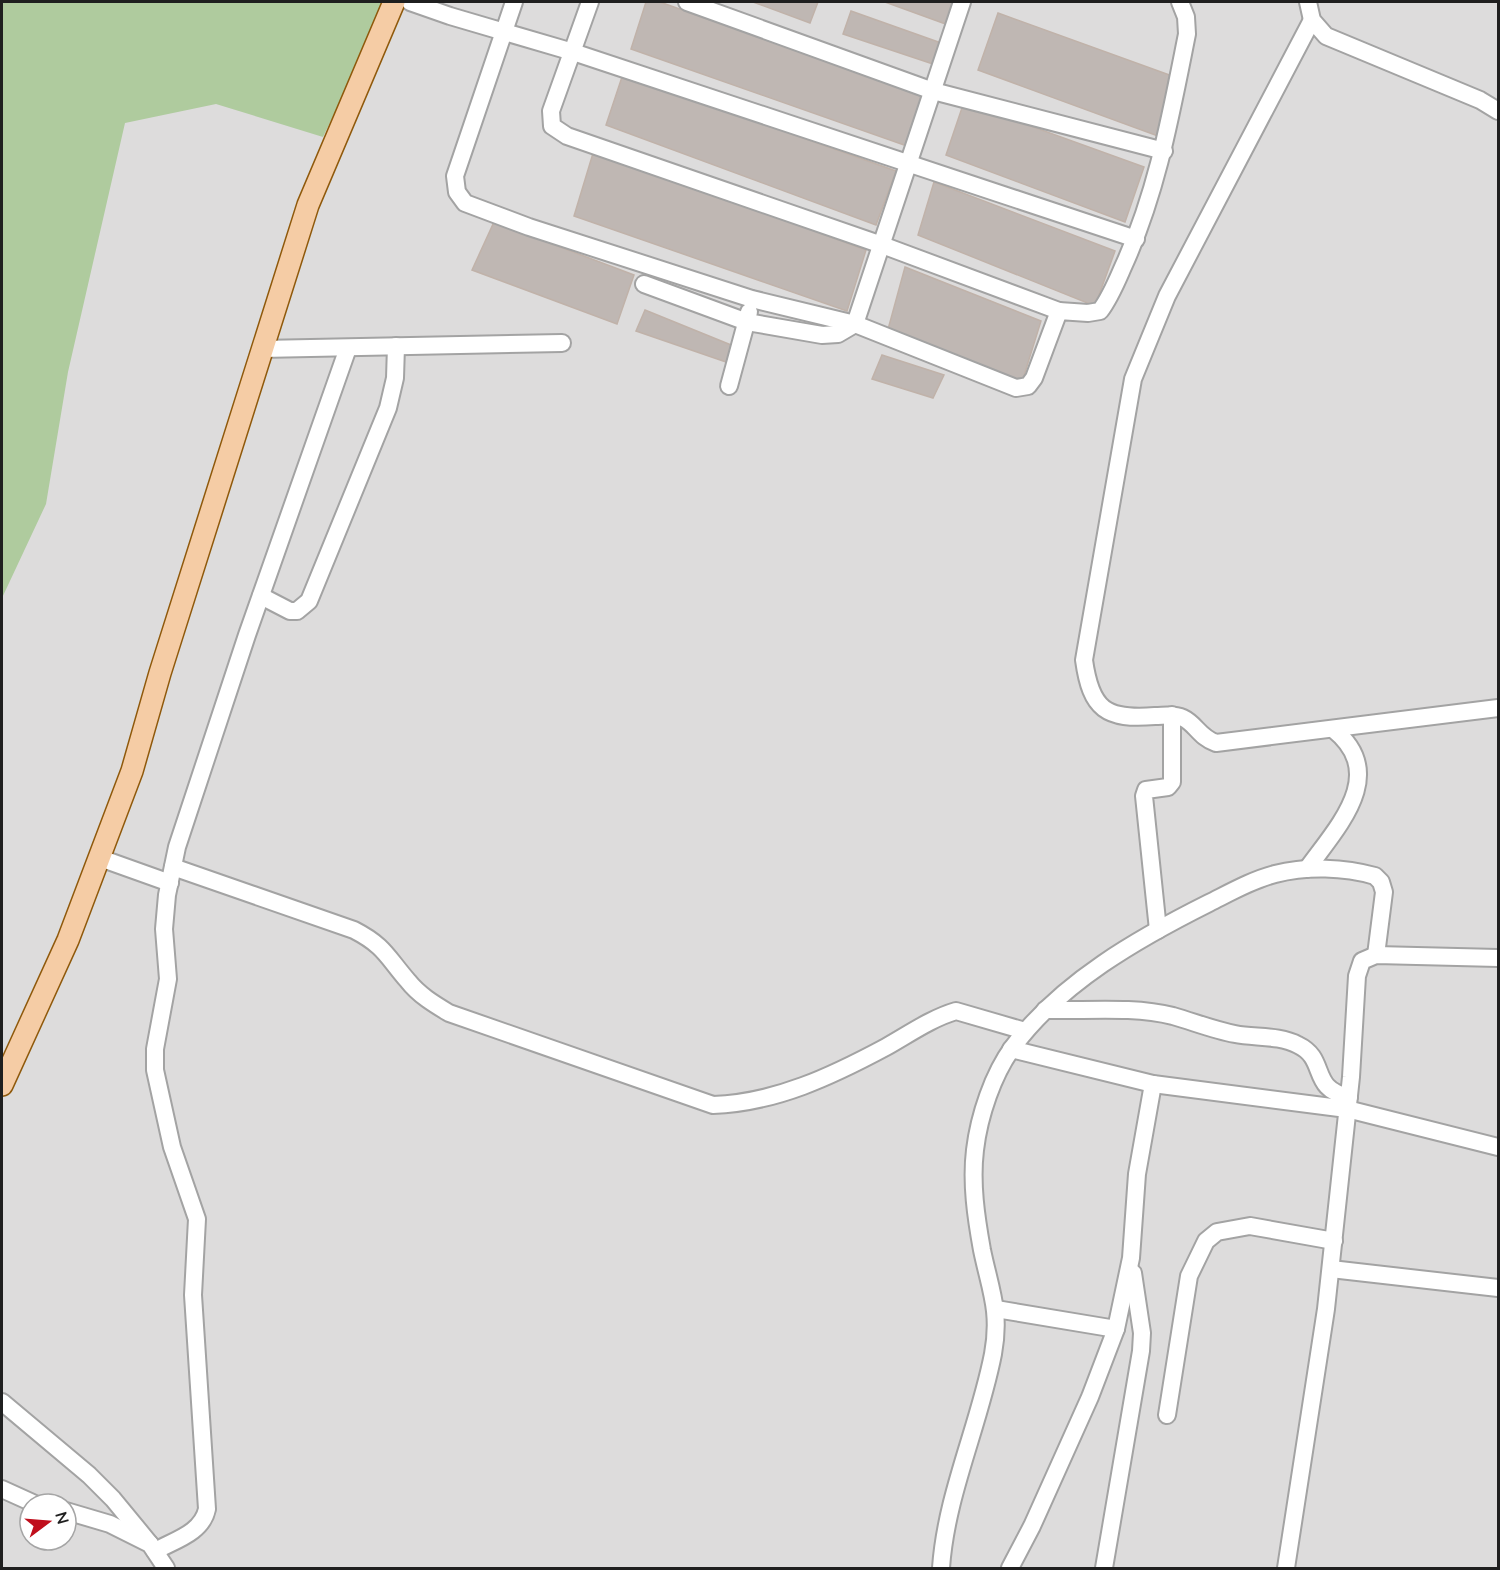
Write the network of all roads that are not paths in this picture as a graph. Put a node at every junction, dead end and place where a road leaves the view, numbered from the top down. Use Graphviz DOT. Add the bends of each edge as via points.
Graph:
graph roads {
  1 [pos="393,2"];
  2 [pos="410,2"];
  3 [pos="514,2"];
  4 [pos="591,2"];
  5 [pos="687,2"];
  6 [pos="962,2"];
  7 [pos="1180,2"];
  8 [pos="1308,2"];
  9 [pos="1312,20"];
  10 [pos="504,32"];
  11 [pos="573,52"];
  12 [pos="933,91"];
  13 [pos="1498,111"];
  14 [pos="1164,151"];
  15 [pos="908,165"];
  16 [pos="1136,239"];
  17 [pos="882,245"];
  18 [pos="644,284"];
  19 [pos="752,299"];
  20 [pos="1059,311"];
  21 [pos="747,322"];
  22 [pos="855,324"];
  23 [pos="562,343"];
  24 [pos="396,346"];
  25 [pos="348,348"];
  26 [pos="261,349"];
  27 [pos="729,386"];
  28 [pos="261,596"];
  29 [pos="1498,708"];
  30 [pos="1172,715"];
  31 [pos="1333,729"];
  32 [pos="100,858"];
  33 [pos="1307,869"];
  34 [pos="171,875"];
  35 [pos="1158,930"];
  36 [pos="1376,955"];
  37 [pos="1498,958"];
  38 [pos="1046,1010"];
  39 [pos="1025,1032"];
  40 [pos="1011,1049"];
  41 [pos="3,1075"];
  42 [pos="1153,1084"];
  43 [pos="1348,1103"];
  44 [pos="1498,1147"];
  45 [pos="1334,1241"];
  46 [pos="1131,1258"];
  47 [pos="1331,1269"];
  48 [pos="1498,1288"];
  49 [pos="996,1310"];
  50 [pos="1116,1329"];
  51 [pos="2,1401"];
  52 [pos="1167,1415"];
  53 [pos="2,1489"];
  54 [pos="18,1496"];
  55 [pos="78,1515"];
  56 [pos="152,1547"];
  57 [pos="166,1569"];
  58 [pos="941,1569"];
  59 [pos="1010,1569"];
  60 [pos="1104,1569"];
  61 [pos="1286,1569"];
  1 -- 26 [label="main road" via="308,205"];
  2 -- 10 [label="street"];
  3 -- 10 [label="street"];
  4 -- 11 [label="street"];
  5 -- 12 [label="street"];
  6 -- 12 [label="street"];
  7 -- 14 [label="street" via="1187,34"];
  8 -- 9 [label="street"];
  9 -- 13 [label="street" via="1326,36"];
  9 -- 30 [label="street" via="1167,296 1133,379 1084,660 1086,679 1095,701 1110,713 1131,718"];
  10 -- 11 [label="street"];
  10 -- 19 [label="street" via="455,176 457,192 465,203"];
  11 -- 15 [label="street"];
  11 -- 17 [label="street" via="551,111 552,126 567,136"];
  12 -- 14 [label="street"];
  12 -- 15 [label="street"];
  14 -- 16 [label="street"];
  15 -- 16 [label="street"];
  15 -- 17 [label="street"];
  16 -- 20 [label="street" via="1108,302 1100,311"];
  17 -- 20 [label="street"];
  17 -- 22 [label="street"];
  18 -- 21 [label="street"];
  19 -- 21 [label="street"];
  19 -- 22 [label="street"];
  20 -- 22 [label="street" via="1034,378 1028,386 1016,388"];
  21 -- 22 [label="street" via="822,335 838,334"];
  21 -- 27 [label="street"];
  23 -- 24 [label="street"];
  24 -- 25 [label="street"];
  24 -- 28 [label="street" via="395,378 388,408 309,601 297,611 290,611"];
  25 -- 26 [label="street"];
  25 -- 28 [label="street"];
  26 -- 32 [label="main road" via="132,771"];
  28 -- 34 [label="street"];
  29 -- 31 [label="street"];
  30 -- 31 [label="street" via="1184,718 1197,733 1216,743"];
  30 -- 35 [label="street" via="1172,782 1168,787 1146,790 1144,796"];
  31 -- 33 [label="street" via="1352,747 1358,783 1347,812"];
  32 -- 34 [label="street"];
  32 -- 41 [label="main road" via="68,940"];
  33 -- 35 [label="street" via="1274,874 1248,884"];
  33 -- 36 [label="street" via="1364,873 1381,882 1384,892"];
  34 -- 39 [label="street" via="354,930 385,950 408,981 431,1003 449,1013 713,1105 767,1098 813,1082 956,1011"];
  34 -- 56 [label="street" via="164,929 168,979 154,1049 155,1070 172,1147 197,1219 193,1294 207,1509 205,1521 197,1528"];
  35 -- 38 [label="street"];
  36 -- 37 [label="street"];
  36 -- 43 [label="street" via="1362,961 1357,976"];
  38 -- 39 [label="street"];
  38 -- 43 [label="street" via="1173,1016 1216,1030 1291,1042 1307,1050 1326,1087"];
  39 -- 40 [label="street"];
  40 -- 42 [label="street"];
  40 -- 49 [label="street" via="984,1110 975,1149 976,1216"];
  42 -- 43 [label="street"];
  42 -- 46 [label="street" via="1137,1174"];
  43 -- 44 [label="street"];
  43 -- 45 [label="street"];
  45 -- 47 [label="street"];
  45 -- 52 [label="street" via="1250,1226 1217,1232 1206,1241 1189,1276"];
  46 -- 50 [label="street"];
  46 -- 60 [label="street" via="1141,1351"];
  47 -- 48 [label="street"];
  47 -- 61 [label="street"];
  49 -- 50 [label="street"];
  49 -- 58 [label="street" via="993,1354 951,1512"];
  50 -- 59 [label="street" via="1090,1397"];
  51 -- 56 [label="street" via="89,1475"];
  53 -- 54 [label="street"];
  55 -- 56 [label="street" via="110,1524"];
  56 -- 57 [label="street"];
}
